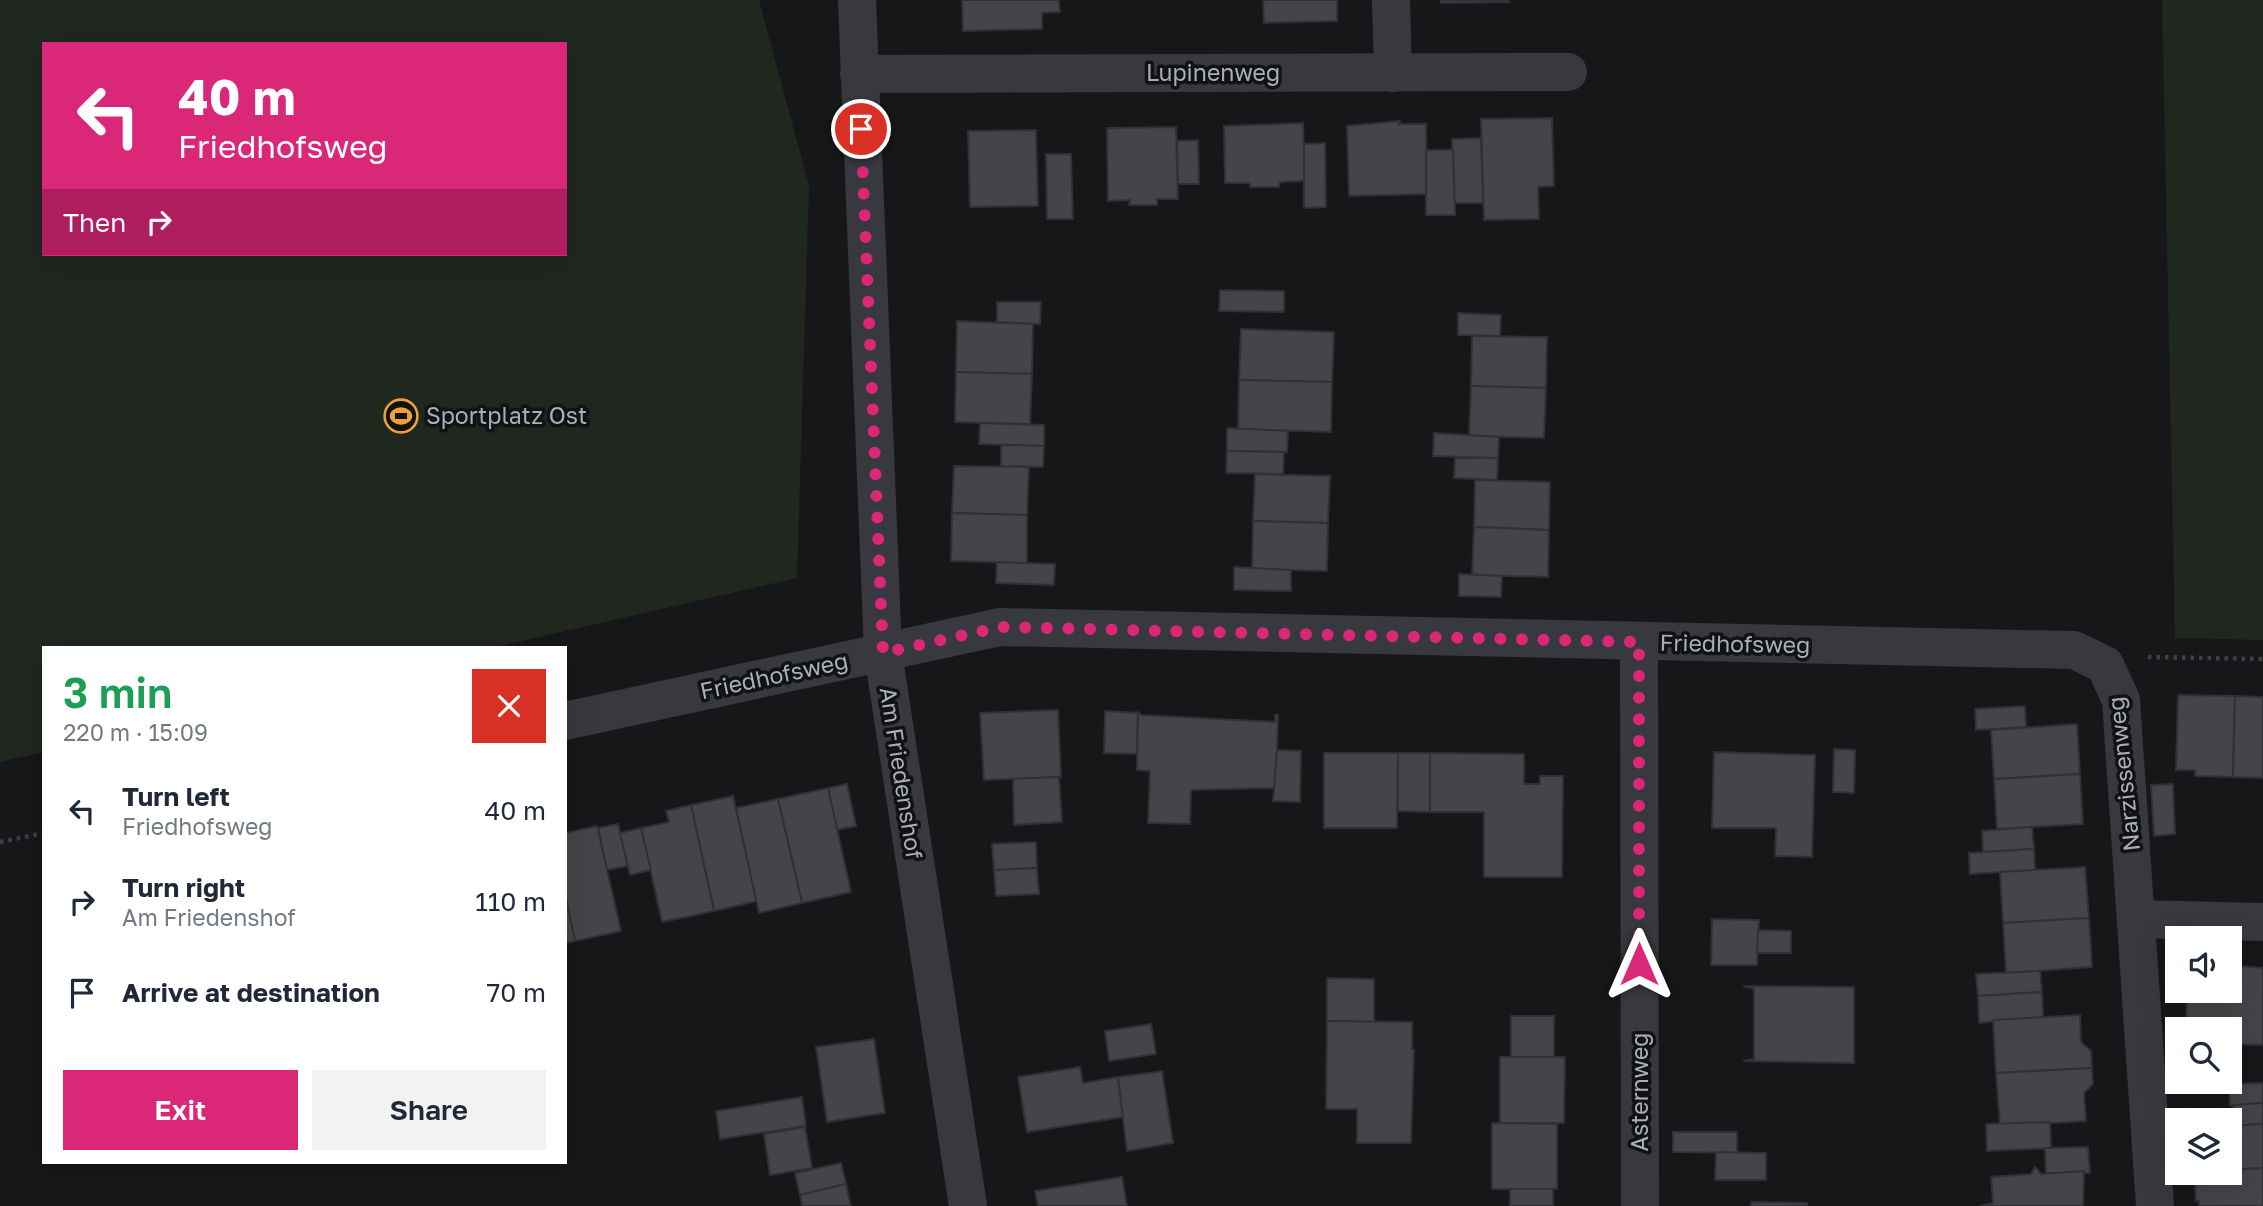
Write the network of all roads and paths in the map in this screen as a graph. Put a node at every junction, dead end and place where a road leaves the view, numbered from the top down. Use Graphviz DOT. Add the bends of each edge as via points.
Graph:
graph roads {
  1 [pos="857,0"];
  2 [pos="1391,0"];
  3 [pos="1568,72"];
  4 [pos="1393,73"];
  5 [pos="859,74"];
  6 [pos="1639,642"];
  7 [pos="883,653"];
  8 [pos="2090,658"];
  9 [pos="2263,659"];
  10 [pos="567,721"];
  11 [pos="42,833"];
  12 [pos="0,842"];
  13 [pos="2138,919"];
  14 [pos="2263,922"];
  15 [pos="968,1206"];
  16 [pos="1640,1206"];
  17 [pos="2155,1206"];
  1 -- 5 [label="street, Am Friedenshof"];
  2 -- 4 [label="street"];
  3 -- 4 [label="street, Lupinenweg"];
  4 -- 5 [label="street, Lupinenweg"];
  5 -- 7 [label="street, Am Friedenshof"];
  6 -- 7 [label="street, Friedhofsweg" via="1000,627"];
  6 -- 8 [label="street, Friedhofsweg"];
  6 -- 16 [label="street, Asternweg"];
  7 -- 10 [label="street, Friedhofsweg"];
  7 -- 15 [label="street, Am Friedenshof"];
  8 -- 9 [label="path"];
  8 -- 13 [label="street, Narzissenweg" via="2121,700"];
  11 -- 12 [label="path"];
  13 -- 14 [label="street"];
  13 -- 17 [label="street, Narzissenweg"];
}
